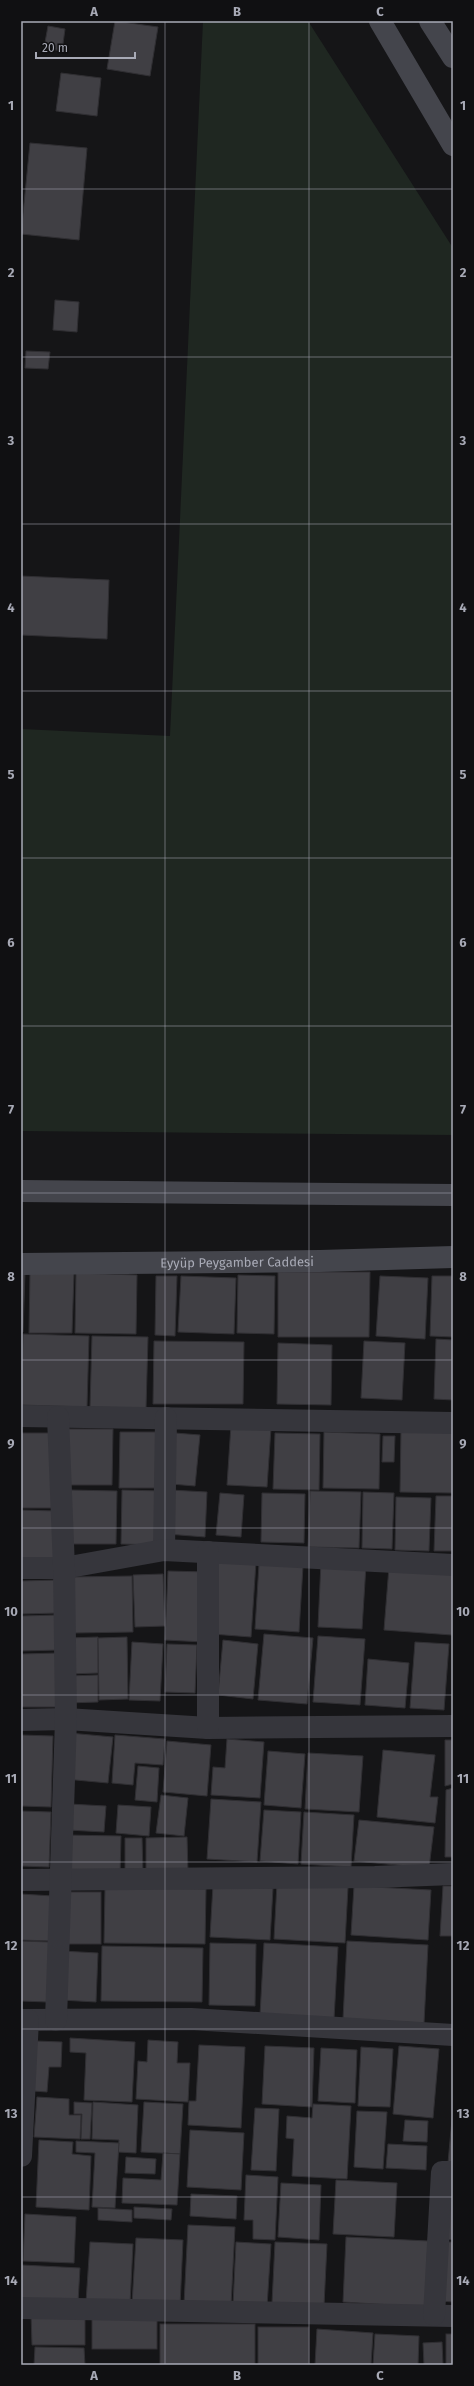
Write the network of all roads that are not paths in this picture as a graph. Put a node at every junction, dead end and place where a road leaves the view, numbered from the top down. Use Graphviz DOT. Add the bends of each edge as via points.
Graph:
graph roads {
  1 [pos="380,21"];
  2 [pos="430,21"];
  3 [pos="453,57"];
  4 [pos="453,145"];
  5 [pos="21,1191"];
  6 [pos="453,1195"];
  7 [pos="453,1257"];
  8 [pos="21,1264"];
  9 [pos="21,1416"];
  10 [pos="58,1417"];
  11 [pos="166,1418"];
  12 [pos="453,1423"];
  13 [pos="164,1550"];
  14 [pos="208,1552"];
  15 [pos="453,1565"];
  16 [pos="21,1568"];
  17 [pos="64,1568"];
  18 [pos="21,1720"];
  19 [pos="66,1720"];
  20 [pos="453,1726"];
  21 [pos="208,1728"];
  22 [pos="453,1874"];
  23 [pos="21,1880"];
  24 [pos="59,1880"];
  25 [pos="24,2020"];
  26 [pos="56,2020"];
  27 [pos="453,2034"];
  28 [pos="21,2156"];
  29 [pos="453,2172"];
  30 [pos="21,2308"];
  31 [pos="443,2315"];
  1 -- 4 [label="street"];
  2 -- 3 [label="street"];
  5 -- 6 [label="street"];
  7 -- 8 [label="street, Eyyüp Peygamber Caddesi"];
  9 -- 10 [label="street"];
  10 -- 11 [label="street"];
  10 -- 17 [label="street"];
  11 -- 12 [label="street"];
  11 -- 13 [label="street"];
  13 -- 14 [label="street"];
  13 -- 17 [label="street"];
  14 -- 15 [label="street"];
  14 -- 21 [label="street"];
  16 -- 17 [label="street"];
  17 -- 19 [label="street"];
  18 -- 19 [label="street"];
  19 -- 21 [label="street"];
  19 -- 24 [label="street"];
  20 -- 21 [label="street"];
  22 -- 24 [label="street"];
  23 -- 24 [label="street"];
  24 -- 26 [label="street"];
  25 -- 26 [label="street"];
  25 -- 28 [label="street"];
  26 -- 27 [label="street" via="191,2019"];
  29 -- 31 [label="street" via="442,2172"];
  30 -- 31 [label="street"];
}
